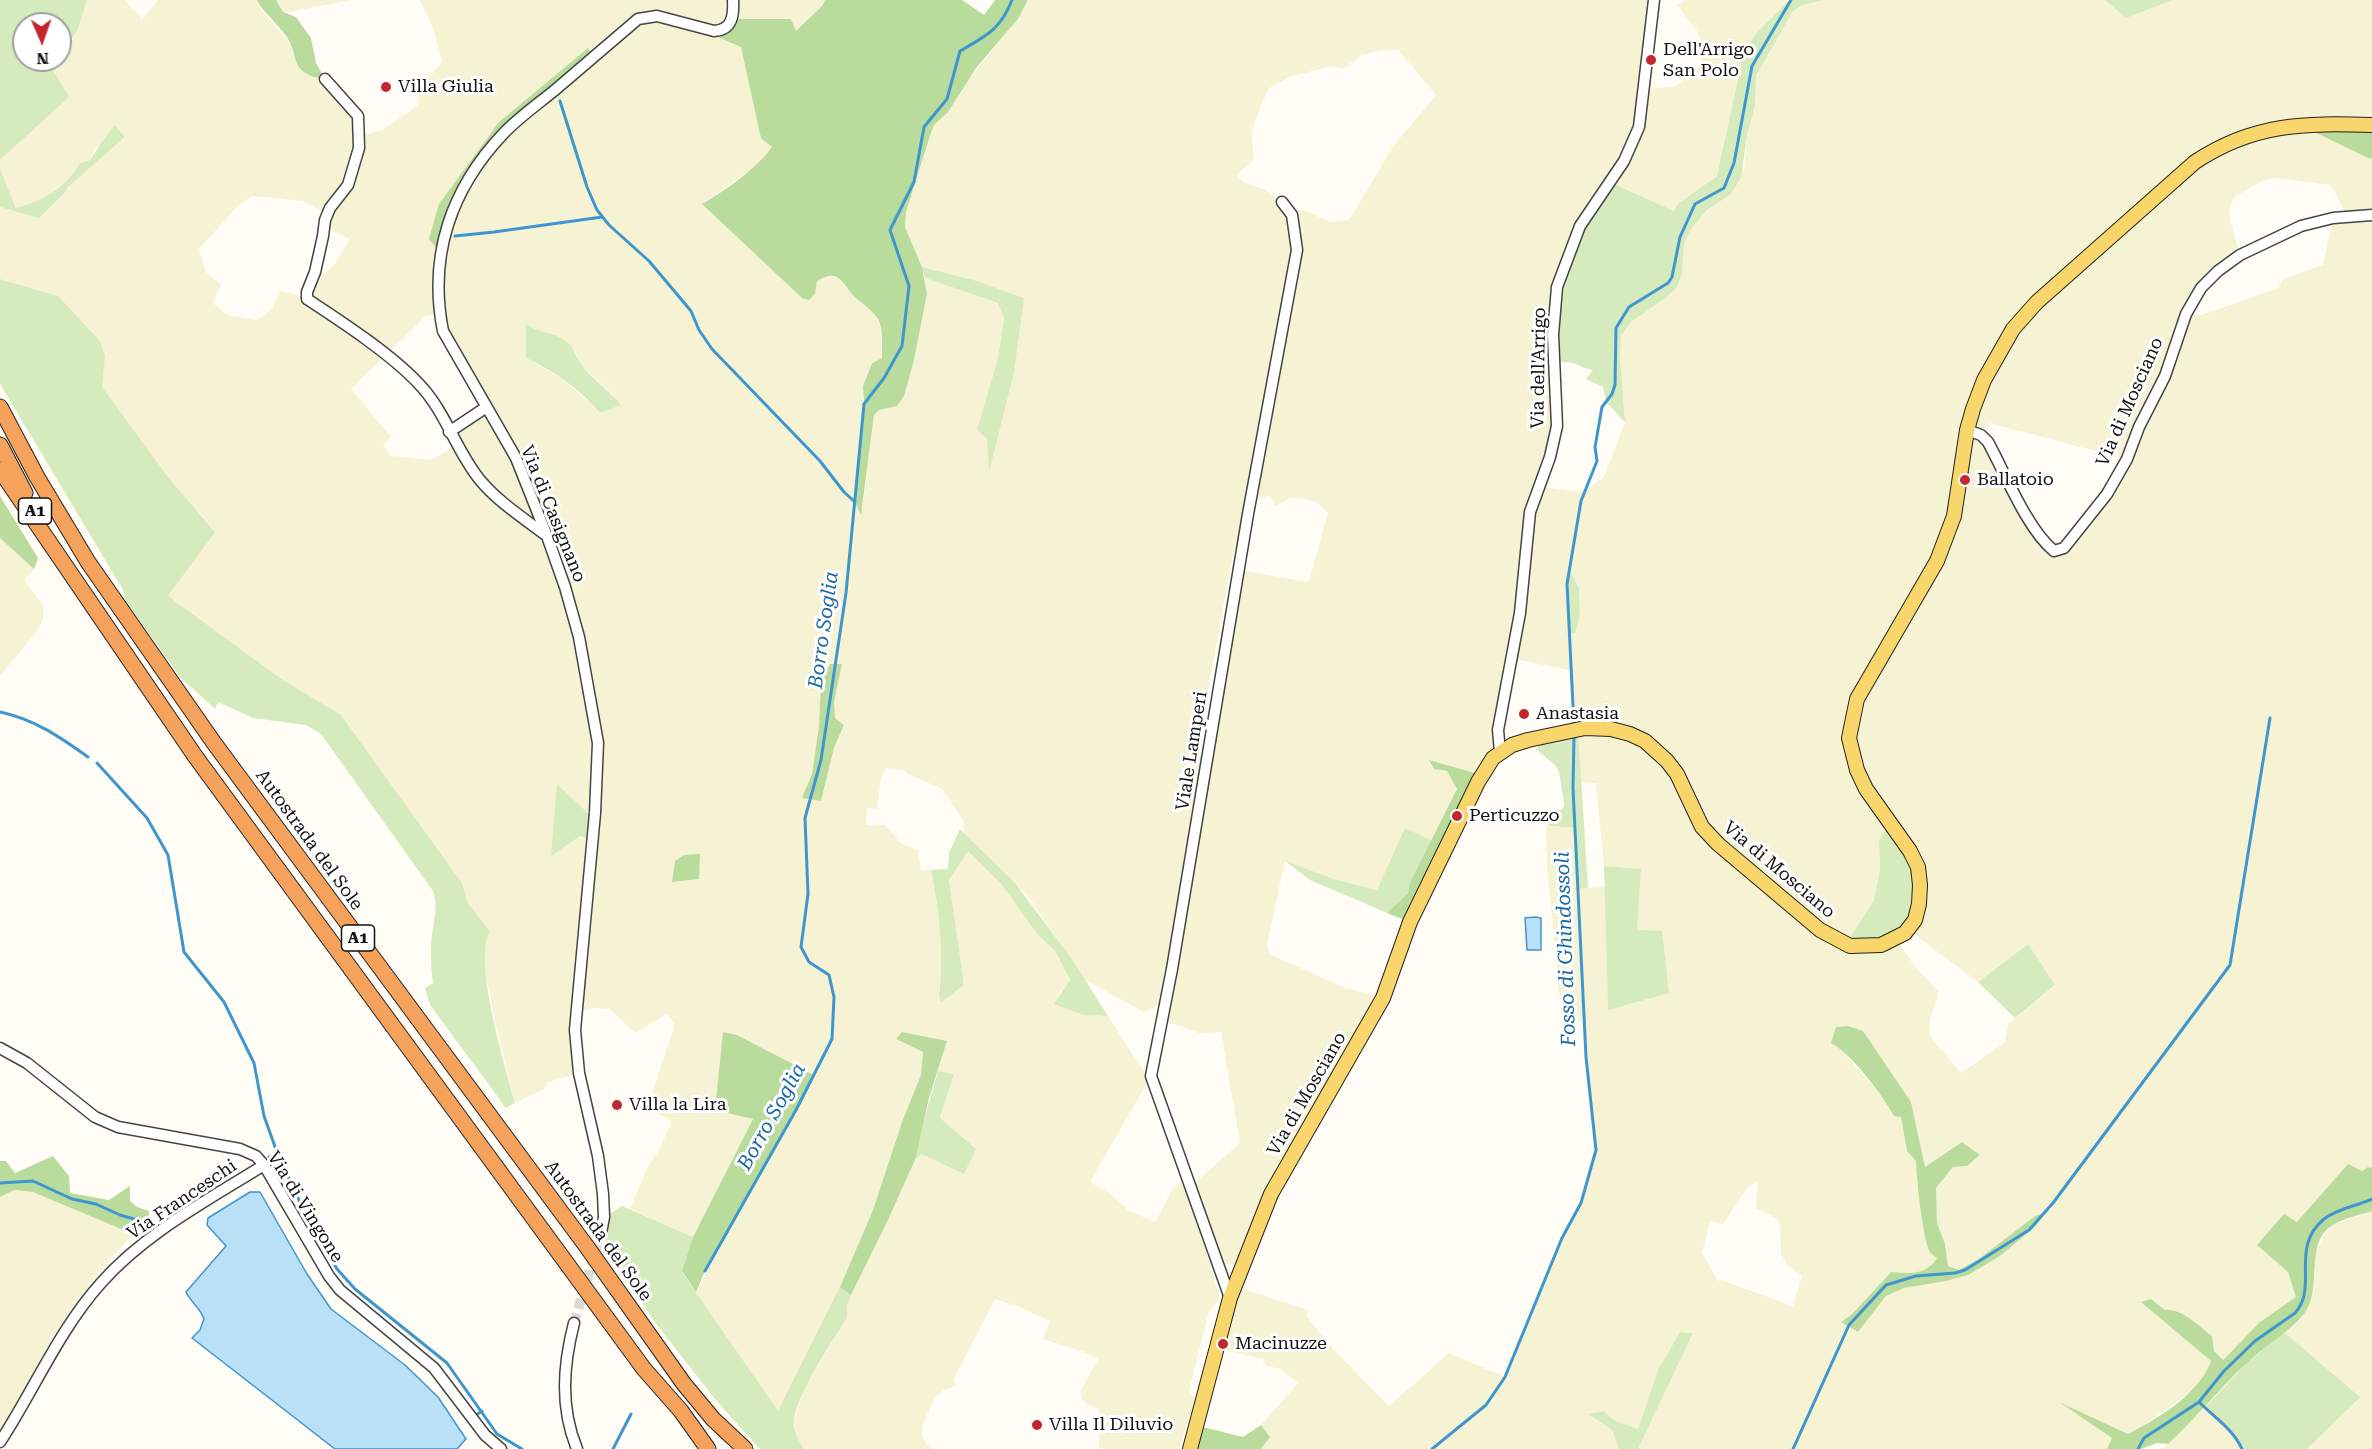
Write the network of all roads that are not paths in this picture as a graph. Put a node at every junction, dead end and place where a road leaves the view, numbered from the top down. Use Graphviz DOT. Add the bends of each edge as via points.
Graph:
graph roads {
  1 [pos="733,0"];
  2 [pos="1654,0"];
  3 [pos="325,79"];
  4 [pos="2372,125"];
  5 [pos="1282,202"];
  6 [pos="2372,215"];
  7 [pos="0,407"];
  8 [pos="485,408"];
  9 [pos="1967,430"];
  10 [pos="449,432"];
  11 [pos="0,445"];
  12 [pos="0,470"];
  13 [pos="547,536"];
  14 [pos="72,577"];
  15 [pos="1500,752"];
  16 [pos="0,1048"];
  17 [pos="264,1165"];
  18 [pos="601,1233"];
  19 [pos="1230,1298"];
  20 [pos="574,1323"];
  21 [pos="0,1442"];
  22 [pos="501,1449"];
  23 [pos="577,1449"];
  24 [pos="708,1449"];
  25 [pos="745,1449"];
  26 [pos="1190,1449"];
  1 -- 8 [label="street, Via di Casignano" via="730,26 722,30 657,16 638,19 503,134 466,182 443,238 439,313 443,331"];
  2 -- 15 [label="street, Via dell'Arrigo" via="1639,127 1624,161 1580,226 1557,287 1552,335 1557,426 1530,512 1520,613 1498,730"];
  3 -- 10 [label="street" via="358,116 359,148 348,185 325,220 307,299 419,384 437,407"];
  4 -- 9 [label="main road, Via di Mosciano" via="2292,125 2269,129 2237,138 2195,162 2037,302 2013,329 1984,380"];
  5 -- 19 [label="street, Viale Lamperi" via="1292,215 1297,250 1151,1076"];
  6 -- 9 [label="street, Via di Mosciano" via="2333,218 2301,226 2240,255 2201,288 2186,314 2165,376 2127,459 2107,494 2064,548 2054,551 2045,543 1988,442"];
  7 -- 25 [label="highway, Autostrada del Sole / A1" via="88,562 214,743 684,1384"];
  8 -- 10 [label="street"];
  8 -- 13 [label="street, Via di Casignano" via="516,458"];
  9 -- 15 [label="main road, Via di Mosciano" via="1954,516 1946,541 1857,699 1849,738 1866,789 1918,867 1919,904 1915,920 1905,933 1868,947 1850,945 1820,930 1718,844 1702,827 1677,774 1657,750 1630,734 1611,729 1572,731 1528,740"];
  10 -- 13 [label="street" via="480,481"];
  11 -- 14 [label="highway, A1"];
  12 -- 14 [label="highway, A1"];
  13 -- 18 [label="street, Via di Casignano" via="579,637 598,743 575,1030 579,1073 603,1194"];
  14 -- 24 [label="highway, A1" via="195,756 638,1361"];
  15 -- 19 [label="main road, Via di Mosciano" via="1478,782 1410,922 1383,998 1271,1194"];
  16 -- 17 [label="street, Via di Vingone" via="27,1063 95,1118 118,1127 240,1149 256,1156"];
  17 -- 21 [label="street, Via Franceschi" via="141,1244 100,1283 67,1329"];
  17 -- 22 [label="street, Via di Vingone" via="340,1290 434,1368 485,1435"];
  19 -- 26 [label="main road, Via di Mosciano"];
  20 -- 23 [label="street" via="563,1379 566,1412"];
}
